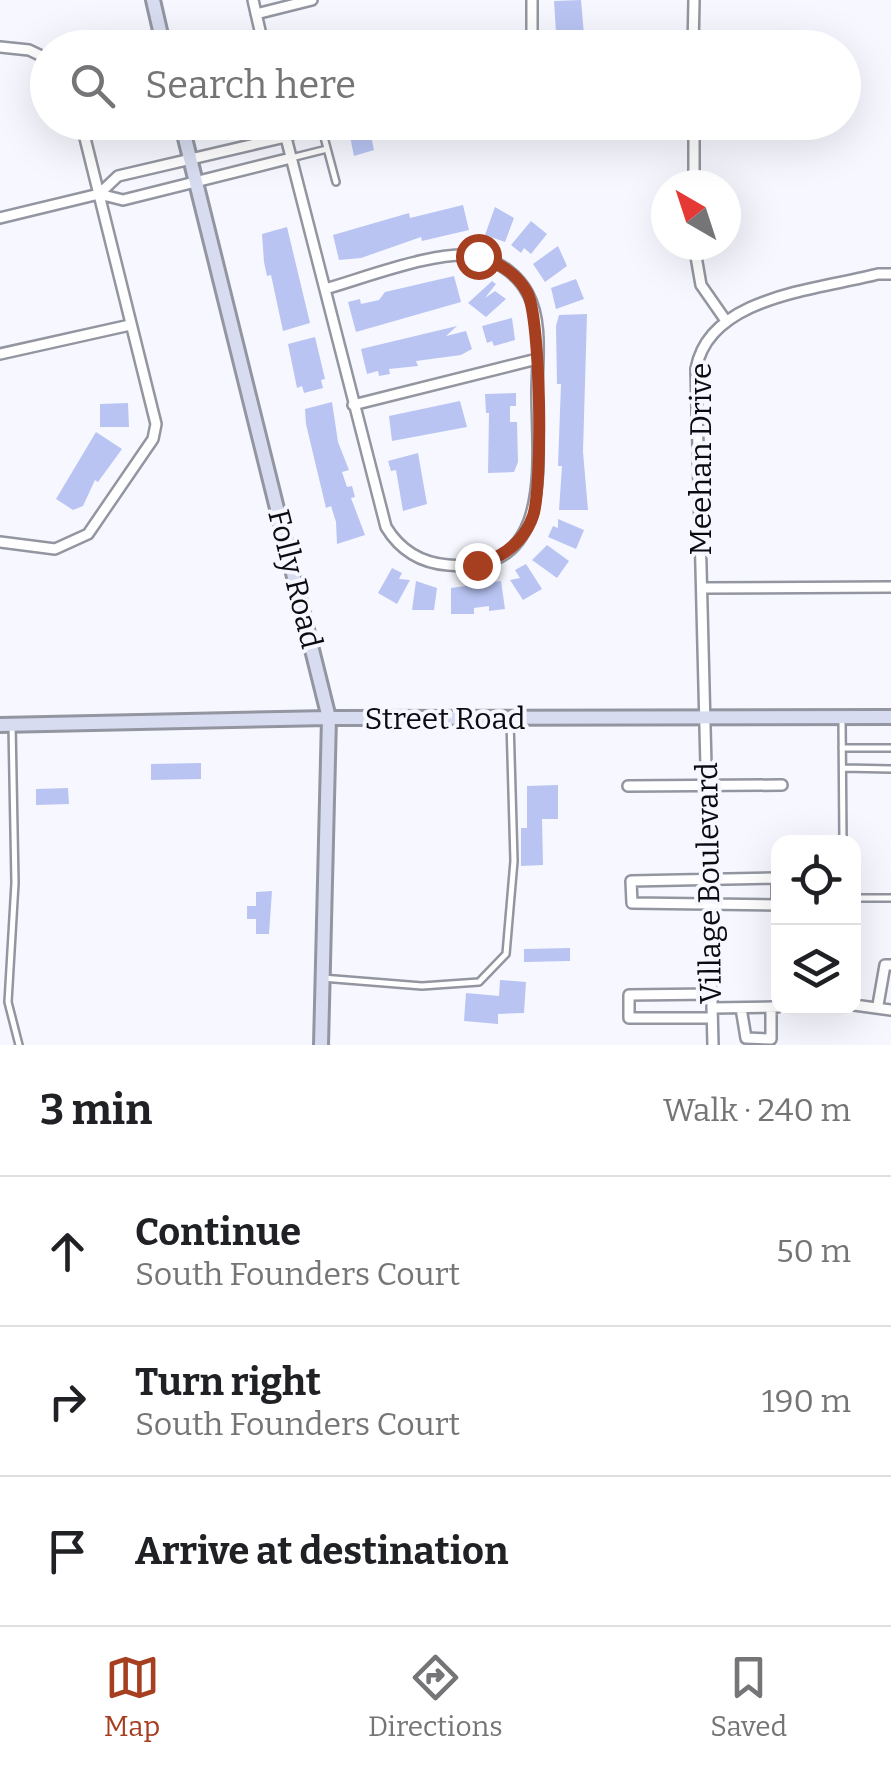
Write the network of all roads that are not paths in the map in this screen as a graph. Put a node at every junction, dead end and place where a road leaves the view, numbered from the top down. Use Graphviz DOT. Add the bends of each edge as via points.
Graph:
graph roads {
  1 [pos="153,0"];
  2 [pos="252,0"];
  3 [pos="312,0"];
  4 [pos="532,0"];
  5 [pos="694,0"];
  6 [pos="256,14"];
  7 [pos="160,30"];
  8 [pos="260,30"];
  9 [pos="532,30"];
  10 [pos="694,30"];
  11 [pos="0,46"];
  12 [pos="30,51"];
  13 [pos="85,140"];
  14 [pos="185,140"];
  15 [pos="271,140"];
  16 [pos="286,140"];
  17 [pos="325,140"];
  18 [pos="694,140"];
  19 [pos="327,149"];
  20 [pos="189,158"];
  21 [pos="291,158"];
  22 [pos="694,170"];
  23 [pos="196,182"];
  24 [pos="336,182"];
  25 [pos="98,194"];
  26 [pos="0,218"];
  27 [pos="697,260"];
  28 [pos="891,274"];
  29 [pos="325,289"];
  30 [pos="724,318"];
  31 [pos="130,325"];
  32 [pos="0,354"];
  33 [pos="536,358"];
  34 [pos="354,405"];
  35 [pos="0,542"];
  36 [pos="891,587"];
  37 [pos="702,588"];
  38 [pos="891,717"];
  39 [pos="329,718"];
  40 [pos="842,718"];
  41 [pos="510,719"];
  42 [pos="706,721"];
  43 [pos="6,725"];
  44 [pos="842,748"];
  45 [pos="891,748"];
  46 [pos="842,768"];
  47 [pos="891,769"];
  48 [pos="707,785"];
  49 [pos="782,785"];
  50 [pos="628,786"];
  51 [pos="843,835"];
  52 [pos="710,880"];
  53 [pos="861,898"];
  54 [pos="891,898"];
  55 [pos="710,902"];
  56 [pos="891,965"];
  57 [pos="320,978"];
  58 [pos="712,994"];
  59 [pos="861,1005"];
  60 [pos="878,1005"];
  61 [pos="771,1007"];
  62 [pos="740,1008"];
  63 [pos="891,1010"];
  64 [pos="712,1013"];
  65 [pos="774,1015"];
  66 [pos="19,1045"];
  67 [pos="321,1045"];
  68 [pos="713,1045"];
  1 -- 7 [label="street"];
  2 -- 6 [label="street"];
  3 -- 6 [label="street"];
  4 -- 9 [label="street"];
  5 -- 10 [label="street"];
  6 -- 8 [label="street"];
  11 -- 12 [label="street"];
  13 -- 25 [label="street"];
  14 -- 20 [label="street, Folly Road"];
  15 -- 20 [label="street"];
  16 -- 21 [label="street"];
  17 -- 19 [label="lane"];
  18 -- 22 [label="street"];
  19 -- 21 [label="lane"];
  19 -- 24 [label="lane"];
  20 -- 23 [label="street, Folly Road"];
  20 -- 25 [label="street" via="118,176"];
  21 -- 23 [label="street"];
  21 -- 29 [label="street"];
  23 -- 25 [label="street" via="123,200"];
  23 -- 39 [label="street, Folly Road"];
  25 -- 26 [label="street"];
  25 -- 31 [label="street"];
  27 -- 30 [label="street" via="701,284"];
  28 -- 30 [label="street, Meehan Drive"];
  29 -- 33 [label="street" via="452,256 492,261 514,274 528,295"];
  29 -- 34 [label="street"];
  30 -- 37 [label="street, Meehan Drive" via="700,350 696,370"];
  31 -- 32 [label="street"];
  31 -- 35 [label="street" via="156,424 148,449 88,534 56,549"];
  33 -- 34 [label="street"];
  33 -- 34 [label="street" via="534,514 510,549 477,565 425,561 391,535"];
  36 -- 37 [label="street"];
  37 -- 42 [label="street, Meehan Drive"];
  38 -- 40 [label="street, Street Road"];
  39 -- 41 [label="street, Street Road"];
  39 -- 43 [label="street, Street Road"];
  39 -- 57 [label="street, Folly Road"];
  40 -- 42 [label="street, Street Road"];
  40 -- 44 [label="lane"];
  41 -- 42 [label="street, Street Road"];
  41 -- 57 [label="lane" via="514,861 506,954 479,982 422,986"];
  42 -- 48 [label="street, Village Boulevard"];
  43 -- 66 [label="lane" via="15,883 8,1002"];
  44 -- 45 [label="lane"];
  44 -- 46 [label="lane"];
  46 -- 47 [label="lane"];
  46 -- 51 [label="lane"];
  48 -- 49 [label="street"];
  48 -- 50 [label="street"];
  48 -- 52 [label="street, Village Boulevard"];
  52 -- 55 [label="street, Village Boulevard"];
  52 -- 55 [label="street" via="777,878 778,905"];
  52 -- 55 [label="street" via="631,881 632,903"];
  53 -- 54 [label="lane"];
  55 -- 58 [label="street, Village Boulevard"];
  56 -- 60 [label="street" via="885,965"];
  57 -- 67 [label="street, Folly Road"];
  58 -- 64 [label="street, Village Boulevard"];
  58 -- 64 [label="street" via="629,995 629,1018"];
  59 -- 60 [label="street"];
  60 -- 63 [label="street"];
  61 -- 62 [label="street"];
  62 -- 64 [label="street"];
  62 -- 65 [label="street" via="746,1038 771,1039"];
  64 -- 68 [label="street, Village Boulevard"];
}
